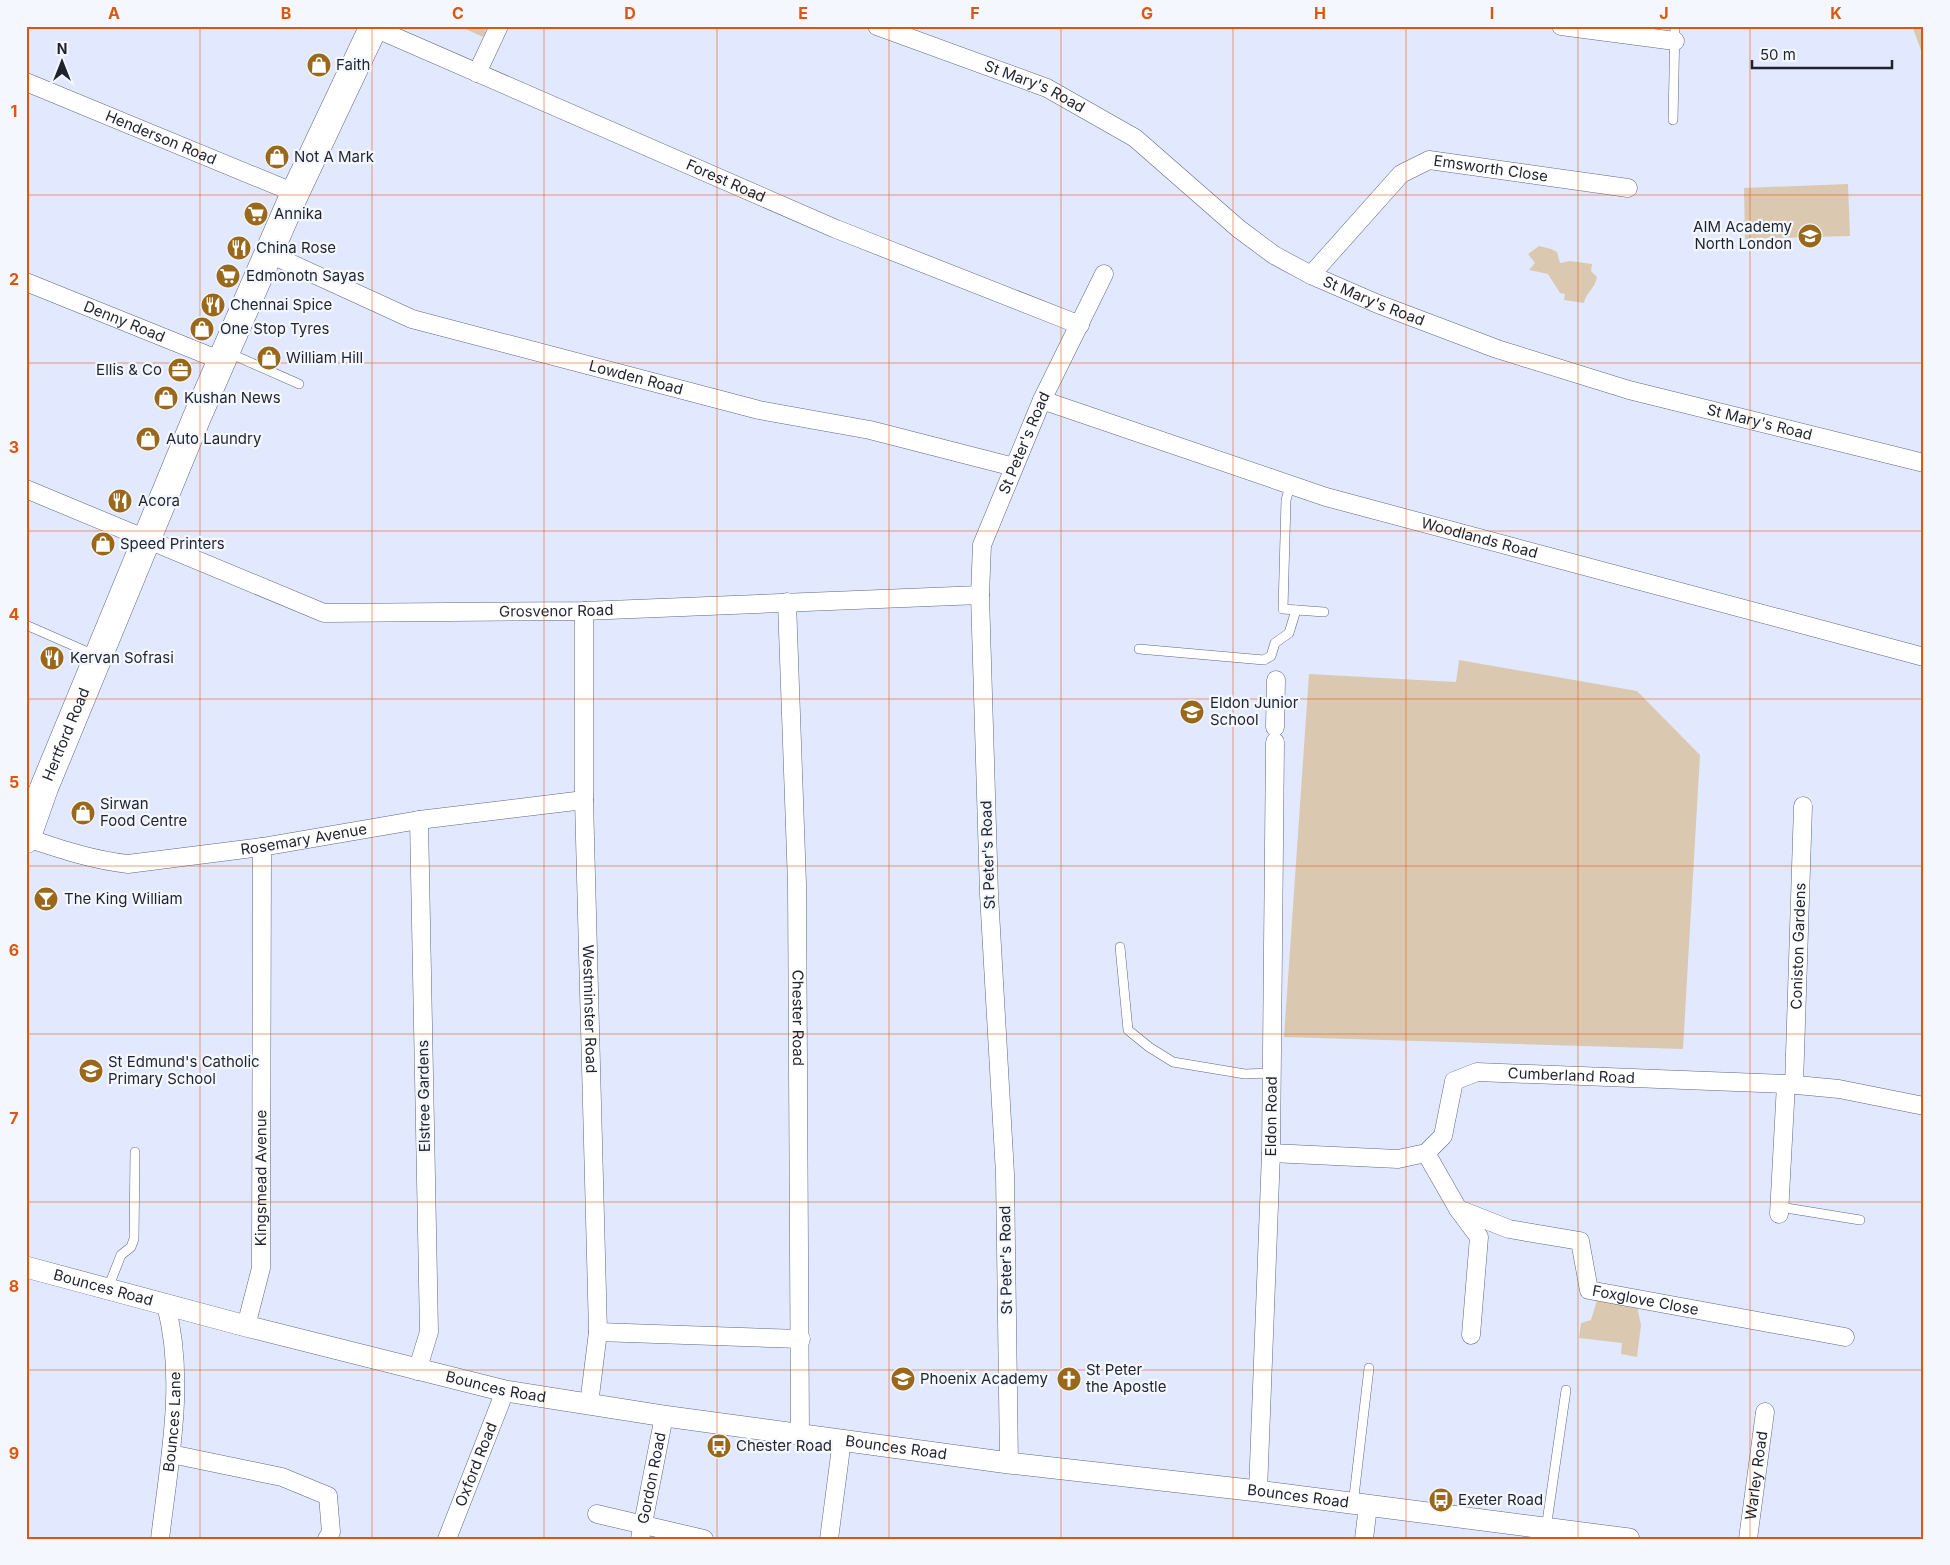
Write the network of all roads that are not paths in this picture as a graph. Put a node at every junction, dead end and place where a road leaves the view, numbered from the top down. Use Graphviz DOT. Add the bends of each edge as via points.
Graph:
graph roads {
  1 [pos="499,26"];
  2 [pos="877,26"];
  3 [pos="1561,26"];
  4 [pos="372,27"];
  5 [pos="1675,34"];
  6 [pos="478,73"];
  7 [pos="26,82"];
  8 [pos="1673,120"];
  9 [pos="1628,188"];
  10 [pos="295,193"];
  11 [pos="268,253"];
  12 [pos="1104,274"];
  13 [pos="1311,275"];
  14 [pos="26,282"];
  15 [pos="1080,325"];
  16 [pos="224,356"];
  17 [pos="299,384"];
  18 [pos="1042,400"];
  19 [pos="1924,463"];
  20 [pos="1014,467"];
  21 [pos="1290,486"];
  22 [pos="26,489"];
  23 [pos="147,540"];
  24 [pos="980,595"];
  25 [pos="787,602"];
  26 [pos="1296,610"];
  27 [pos="584,611"];
  28 [pos="1324,612"];
  29 [pos="26,625"];
  30 [pos="1138,649"];
  31 [pos="99,657"];
  32 [pos="1924,657"];
  33 [pos="1276,680"];
  34 [pos="34,793"];
  35 [pos="584,800"];
  36 [pos="1803,806"];
  37 [pos="419,820"];
  38 [pos="26,838"];
  39 [pos="262,846"];
  40 [pos="1120,947"];
  41 [pos="1272,1073"];
  42 [pos="1790,1085"];
  43 [pos="1924,1106"];
  44 [pos="135,1152"];
  45 [pos="1272,1153"];
  46 [pos="1426,1153"];
  47 [pos="1458,1209"];
  48 [pos="1779,1210"];
  49 [pos="1860,1220"];
  50 [pos="26,1267"];
  51 [pos="108,1288"];
  52 [pos="166,1305"];
  53 [pos="246,1326"];
  54 [pos="598,1332"];
  55 [pos="1471,1335"];
  56 [pos="1845,1337"];
  57 [pos="801,1339"];
  58 [pos="1369,1368"];
  59 [pos="417,1370"];
  60 [pos="1566,1390"];
  61 [pos="505,1391"];
  62 [pos="588,1404"];
  63 [pos="1765,1412"];
  64 [pos="664,1416"];
  65 [pos="800,1434"];
  66 [pos="842,1440"];
  67 [pos="170,1454"];
  68 [pos="1009,1462"];
  69 [pos="1258,1491"];
  70 [pos="1361,1505"];
  71 [pos="597,1514"];
  72 [pos="1546,1529"];
  73 [pos="642,1531"];
  74 [pos="329,1536"];
  75 [pos="160,1539"];
  76 [pos="447,1539"];
  77 [pos="704,1539"];
  78 [pos="829,1539"];
  79 [pos="1364,1539"];
  80 [pos="1629,1539"];
  81 [pos="1748,1539"];
  1 -- 6 [label="street"];
  2 -- 13 [label="street, St Mary's Road" via="1047,88 1135,138 1239,229 1274,256"];
  3 -- 5 [label="street"];
  4 -- 6 [label="street, Forest Road"];
  4 -- 10 [label="main road, Hertford Road"];
  5 -- 8 [label="lane"];
  6 -- 15 [label="street, Forest Road" via="836,229"];
  7 -- 10 [label="street, Henderson Road"];
  9 -- 13 [label="street, Emsworth Close" via="1429,160 1401,174"];
  10 -- 11 [label="main road, Hertford Road"];
  11 -- 16 [label="main road, Hertford Road"];
  11 -- 20 [label="street, Lowden Road" via="412,320 759,410 870,430"];
  12 -- 15 [label="street, St Peter's Road"];
  13 -- 19 [label="street, St Mary's Road" via="1496,349 1630,390"];
  14 -- 16 [label="street, Denny Road"];
  15 -- 18 [label="street, St Peter's Road"];
  16 -- 17 [label="lane"];
  16 -- 23 [label="main road, Hertford Road"];
  18 -- 20 [label="street, St Peter's Road"];
  18 -- 21 [label="street, Woodlands Road"];
  20 -- 24 [label="street, St Peter's Road" via="982,545"];
  21 -- 26 [label="lane" via="1286,500 1282,595 1283,609"];
  21 -- 32 [label="street, Woodlands Road"];
  22 -- 23 [label="street, Grosvenor Road"];
  23 -- 27 [label="street, Grosvenor Road" via="324,613"];
  23 -- 31 [label="main road, Hertford Road"];
  24 -- 25 [label="street, Grosvenor Road"];
  24 -- 68 [label="street, St Peter's Road" via="989,894 1005,1174"];
  25 -- 27 [label="street, Grosvenor Road"];
  25 -- 57 [label="street, Chester Road" via="797,884"];
  26 -- 28 [label="lane"];
  26 -- 30 [label="lane" via="1289,633 1275,643 1271,656 1264,660"];
  27 -- 35 [label="street, Westminster Road"];
  29 -- 31 [label="lane"];
  31 -- 34 [label="main road, Hertford Road"];
  33 -- 41 [label="street, Eldon Road"];
  34 -- 38 [label="main road, Hertford Road"];
  35 -- 37 [label="street, Rosemary Avenue"];
  35 -- 54 [label="street, Westminster Road"];
  36 -- 42 [label="street, Coniston Gardens"];
  37 -- 39 [label="street, Rosemary Avenue"];
  37 -- 59 [label="street, Elstree Gardens" via="428,1332"];
  38 -- 39 [label="street, Rosemary Avenue" via="74,854 128,864"];
  39 -- 53 [label="street, Kingsmead Avenue" via="261,1268"];
  40 -- 41 [label="lane" via="1128,1030 1173,1062 1245,1074"];
  41 -- 45 [label="street, Eldon Road"];
  42 -- 43 [label="street, Cumberland Road" via="1839,1089"];
  42 -- 46 [label="street, Cumberland Road" via="1477,1072 1454,1081 1443,1136"];
  42 -- 48 [label="street, Coniston Gardens"];
  44 -- 51 [label="lane" via="134,1239 131,1247 121,1255"];
  45 -- 46 [label="street" via="1398,1159"];
  45 -- 69 [label="street, Eldon Road"];
  46 -- 47 [label="street"];
  47 -- 55 [label="street" via="1479,1237"];
  47 -- 56 [label="street, Foxglove Close" via="1509,1229 1580,1242 1589,1290"];
  48 -- 49 [label="lane"];
  50 -- 51 [label="street, Bounces Road"];
  51 -- 52 [label="street, Bounces Road"];
  52 -- 53 [label="street, Bounces Road"];
  52 -- 67 [label="street, Bounces Lane" via="175,1365"];
  53 -- 59 [label="street, Bounces Road"];
  54 -- 57 [label="street"];
  54 -- 62 [label="street, Westminster Road"];
  57 -- 65 [label="street, Chester Road"];
  58 -- 70 [label="lane"];
  59 -- 61 [label="street, Bounces Road"];
  60 -- 72 [label="lane"];
  61 -- 62 [label="street, Bounces Road"];
  61 -- 76 [label="street, Oxford Road"];
  62 -- 64 [label="street, Bounces Road"];
  63 -- 81 [label="street, Warley Road"];
  64 -- 65 [label="street, Bounces Road"];
  64 -- 73 [label="street, Gordon Road"];
  65 -- 66 [label="street, Bounces Road"];
  66 -- 68 [label="street, Bounces Road"];
  66 -- 78 [label="street"];
  67 -- 74 [label="street" via="282,1478 328,1496"];
  67 -- 75 [label="street, Bounces Lane"];
  68 -- 69 [label="street, Bounces Road"];
  69 -- 70 [label="street, Bounces Road"];
  70 -- 72 [label="street, Bounces Road"];
  70 -- 79 [label="street"];
  71 -- 73 [label="street"];
  72 -- 80 [label="street, Bounces Road"];
  73 -- 77 [label="street"];
}
